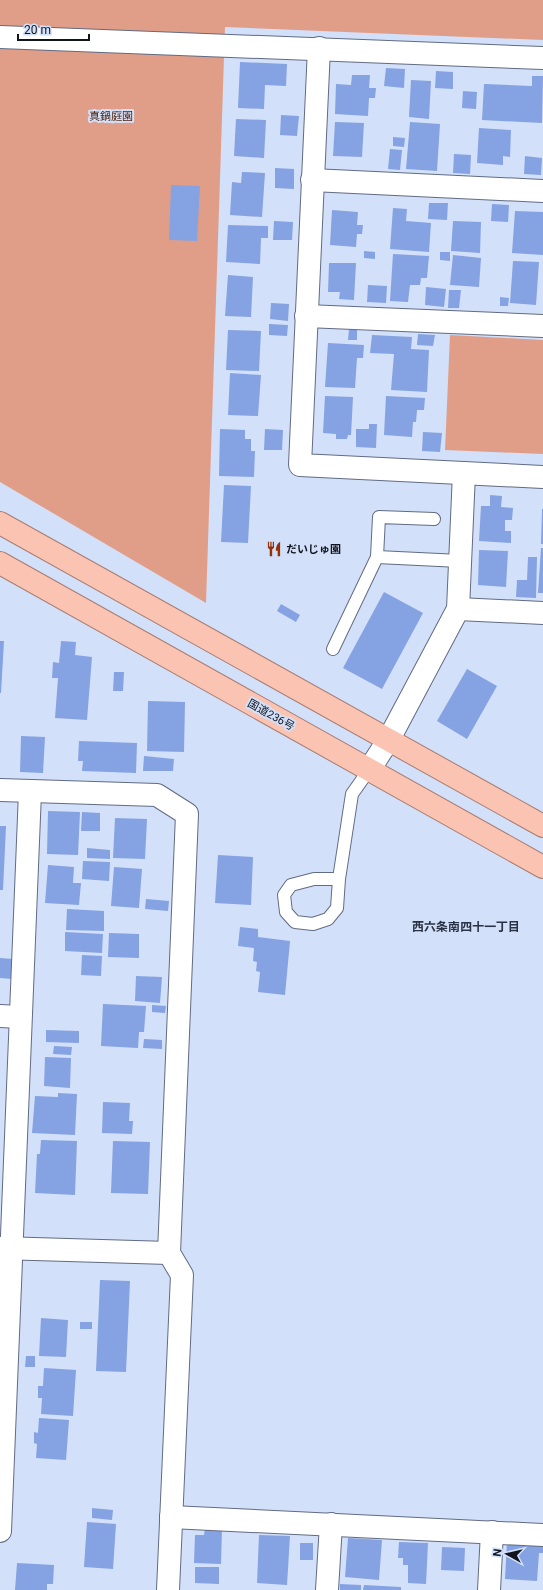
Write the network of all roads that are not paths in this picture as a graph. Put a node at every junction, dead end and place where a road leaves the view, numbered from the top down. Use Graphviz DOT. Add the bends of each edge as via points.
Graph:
graph roads {
  1 [pos="0,37"];
  2 [pos="319,48"];
  3 [pos="543,58"];
  4 [pos="312,180"];
  5 [pos="543,191"];
  6 [pos="306,316"];
  7 [pos="543,326"];
  8 [pos="464,473"];
  9 [pos="543,476"];
  10 [pos="434,519"];
  11 [pos="0,523"];
  12 [pos="377,557"];
  13 [pos="460,561"];
  14 [pos="0,562"];
  15 [pos="458,609"];
  16 [pos="543,613"];
  17 [pos="333,649"];
  18 [pos="389,739"];
  19 [pos="369,770"];
  20 [pos="0,790"];
  21 [pos="30,792"];
  22 [pos="543,826"];
  23 [pos="543,867"];
  24 [pos="339,879"];
  25 [pos="10,1017"];
  26 [pos="6,1249"];
  27 [pos="168,1253"];
  28 [pos="1,1466"];
  29 [pos="172,1517"];
  30 [pos="331,1524"];
  31 [pos="0,1531"];
  32 [pos="492,1532"];
  33 [pos="543,1535"];
  34 [pos="168,1590"];
  35 [pos="327,1590"];
  36 [pos="489,1590"];
  1 -- 2 [label="street"];
  2 -- 3 [label="street"];
  2 -- 4 [label="street"];
  4 -- 5 [label="street"];
  4 -- 6 [label="street"];
  6 -- 7 [label="street"];
  6 -- 8 [label="street" via="300,465"];
  8 -- 9 [label="street"];
  8 -- 13 [label="street"];
  10 -- 12 [label="lane" via="379,517"];
  11 -- 18 [label="highway"];
  12 -- 13 [label="lane"];
  12 -- 17 [label="lane"];
  13 -- 15 [label="street"];
  14 -- 19 [label="highway, 国道236号"];
  15 -- 16 [label="street"];
  15 -- 18 [label="street"];
  18 -- 19 [label="street"];
  18 -- 22 [label="highway"];
  19 -- 23 [label="highway, 国道236号"];
  19 -- 24 [label="lane" via="352,794"];
  20 -- 21 [label="street"];
  21 -- 25 [label="street"];
  21 -- 27 [label="street" via="157,795 187,814"];
  24 -- 24 [label="lane" via="314,879 291,885 284,895 286,912 295,922 313,924 328,919 338,908"];
  25 -- 26 [label="street"];
  26 -- 27 [label="street"];
  26 -- 28 [label="street"];
  27 -- 29 [label="street" via="182,1275"];
  28 -- 31 [label="street"];
  29 -- 30 [label="street"];
  29 -- 34 [label="street"];
  30 -- 32 [label="street"];
  30 -- 35 [label="street"];
  32 -- 33 [label="street"];
  32 -- 36 [label="street"];
}
